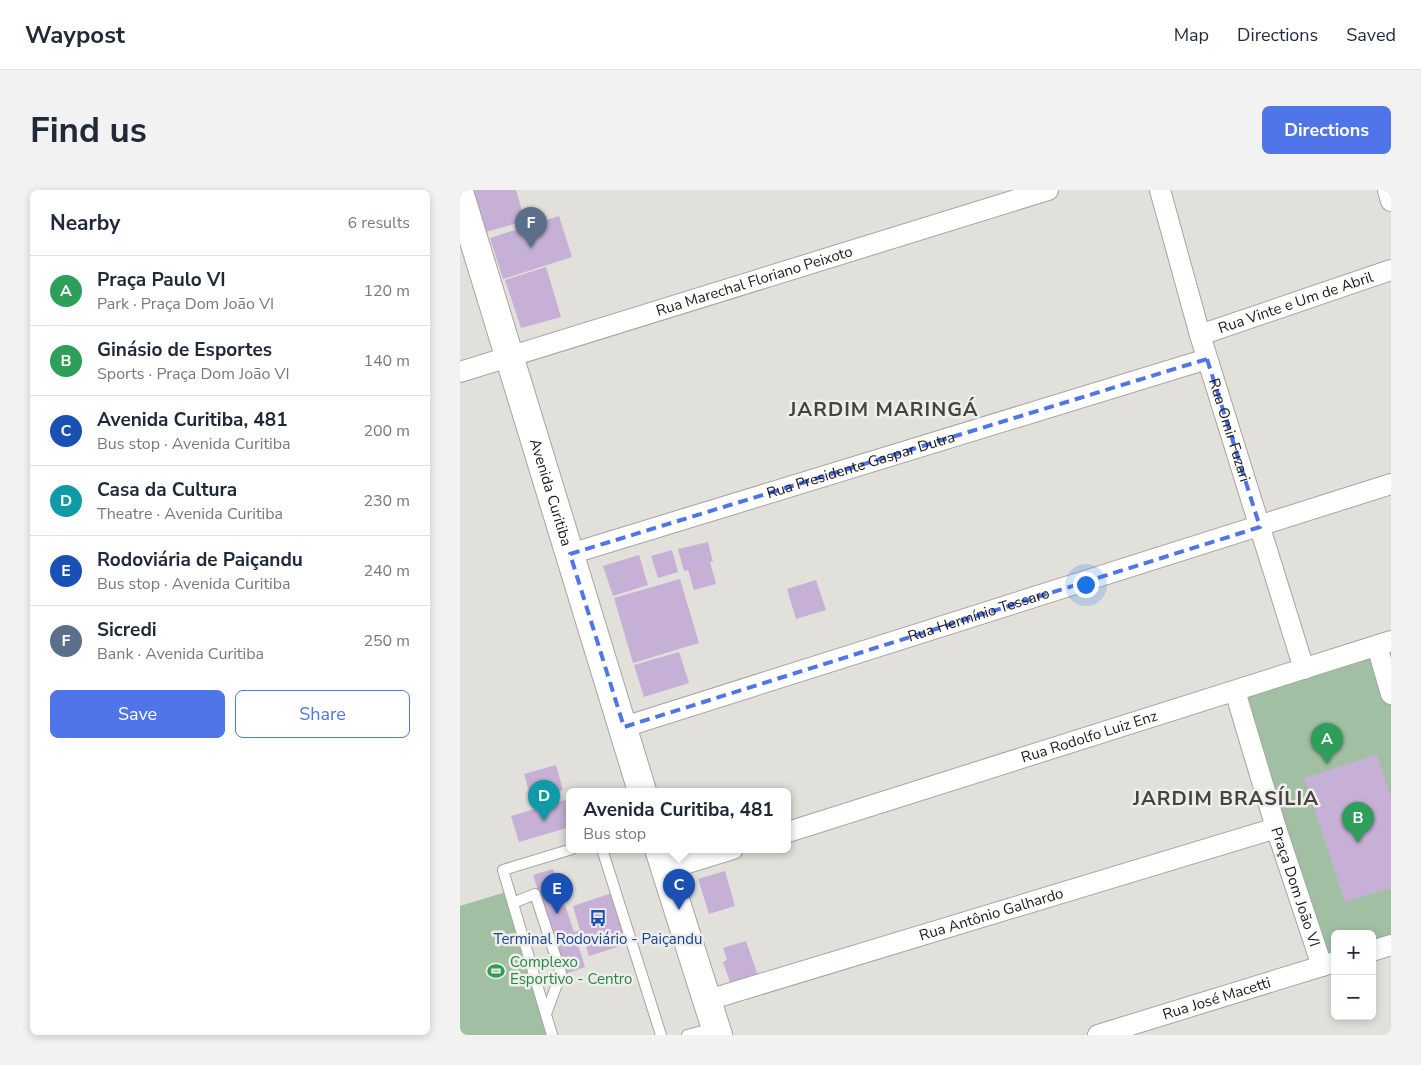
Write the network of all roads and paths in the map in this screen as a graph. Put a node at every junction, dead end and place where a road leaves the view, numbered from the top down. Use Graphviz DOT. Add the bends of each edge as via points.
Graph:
graph roads {
  1 [pos="1048,190"];
  2 [pos="1388,190"];
  3 [pos="1164,191"];
  4 [pos="460,195"];
  5 [pos="1391,201"];
  6 [pos="1391,270"];
  7 [pos="1200,335"];
  8 [pos="510,357"];
  9 [pos="1207,359"];
  10 [pos="460,372"];
  11 [pos="1391,484"];
  12 [pos="1260,527"];
  13 [pos="570,554"];
  14 [pos="1384,643"];
  15 [pos="1304,669"];
  16 [pos="1236,691"];
  17 [pos="1391,694"];
  18 [pos="624,727"];
  19 [pos="641,788"];
  20 [pos="1276,828"];
  21 [pos="791,831"];
  22 [pos="566,851"];
  23 [pos="603,853"];
  24 [pos="705,853"];
  25 [pos="662,859"];
  26 [pos="513,903"];
  27 [pos="1328,964"];
  28 [pos="708,1000"];
  29 [pos="546,1014"];
  30 [pos="717,1031"];
  31 [pos="552,1035"];
  32 [pos="661,1035"];
  33 [pos="687,1035"];
  34 [pos="1098,1035"];
  1 -- 8 [label="street, Rua Marechal Floriano Peixoto"];
  2 -- 5 [label="street"];
  3 -- 7 [label="street, Rua Omir Fuzari"];
  4 -- 8 [label="street, Avenida Curitiba"];
  6 -- 7 [label="street, Rua Vinte e Um de Abril"];
  7 -- 9 [label="street, Rua Omir Fuzari"];
  8 -- 10 [label="street, Rua Marechal Floriano Peixoto"];
  8 -- 13 [label="street, Avenida Curitiba"];
  9 -- 12 [label="street, Rua Omir Fuzari"];
  9 -- 13 [label="street, Rua Presidente Gaspar Dutra"];
  11 -- 12 [label="street, Rua Hermínio Tessaro"];
  12 -- 15 [label="street, Rua Omir Fuzari"];
  12 -- 18 [label="street, Rua Hermínio Tessaro"];
  13 -- 18 [label="street, Avenida Curitiba"];
  14 -- 15 [label="street, Rua Rodolfo Luiz Enz"];
  14 -- 17 [label="street"];
  15 -- 16 [label="street, Rua Rodolfo Luiz Enz"];
  16 -- 20 [label="street, Praça Dom João VI"];
  16 -- 21 [label="street, Rua Rodolfo Luiz Enz"];
  18 -- 19 [label="street, Avenida Curitiba"];
  20 -- 27 [label="street, Praça Dom João VI"];
  20 -- 28 [label="street, Rua Antônio Galhardo"];
  22 -- 26 [label="lane" via="503,870"];
  23 -- 32 [label="lane"];
  24 -- 25 [label="street"];
  25 -- 28 [label="street"];
  26 -- 29 [label="lane"];
  26 -- 29 [label="lane" via="536,894 561,973"];
  27 -- 34 [label="street, Rua José Macetti"];
  28 -- 30 [label="street"];
  29 -- 31 [label="lane"];
  30 -- 33 [label="lane"];
}
